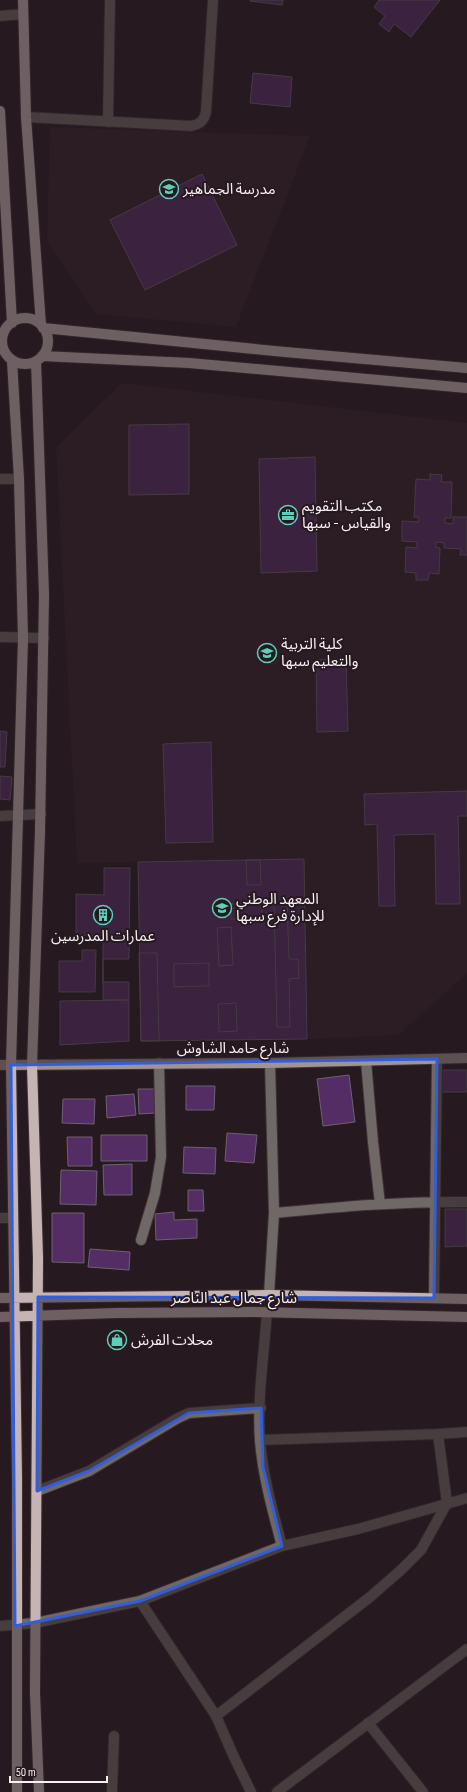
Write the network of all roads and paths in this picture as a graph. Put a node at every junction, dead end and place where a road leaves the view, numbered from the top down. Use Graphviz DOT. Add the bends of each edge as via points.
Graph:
graph roads {
  1 [pos="23,0"];
  2 [pos="110,0"];
  3 [pos="213,0"];
  4 [pos="23,14"];
  5 [pos="0,16"];
  6 [pos="0,111"];
  7 [pos="26,117"];
  8 [pos="108,122"];
  9 [pos="6,325"];
  10 [pos="42,327"];
  11 [pos="6,356"];
  12 [pos="39,359"];
  13 [pos="467,368"];
  14 [pos="467,388"];
  15 [pos="0,479"];
  16 [pos="19,479"];
  17 [pos="0,637"];
  18 [pos="23,638"];
  19 [pos="44,638"];
  20 [pos="41,814"];
  21 [pos="0,816"];
  22 [pos="19,816"];
  23 [pos="437,1058"];
  24 [pos="467,1058"];
  25 [pos="366,1060"];
  26 [pos="159,1063"];
  27 [pos="270,1063"];
  28 [pos="0,1065"];
  29 [pos="11,1065"];
  30 [pos="32,1065"];
  31 [pos="434,1201"];
  32 [pos="467,1202"];
  33 [pos="380,1204"];
  34 [pos="274,1213"];
  35 [pos="0,1218"];
  36 [pos="13,1218"];
  37 [pos="141,1240"];
  38 [pos="268,1295"];
  39 [pos="38,1297"];
  40 [pos="0,1298"];
  41 [pos="15,1298"];
  42 [pos="434,1298"];
  43 [pos="467,1299"];
  44 [pos="266,1312"];
  45 [pos="38,1316"];
  46 [pos="0,1317"];
  47 [pos="15,1317"];
  48 [pos="467,1317"];
  49 [pos="260,1408"];
  50 [pos="467,1432"];
  51 [pos="438,1434"];
  52 [pos="260,1440"];
  53 [pos="37,1491"];
  54 [pos="467,1498"];
  55 [pos="447,1503"];
  56 [pos="282,1546"];
  57 [pos="140,1601"];
  58 [pos="35,1623"];
  59 [pos="0,1626"];
  60 [pos="15,1626"];
  61 [pos="467,1649"];
  62 [pos="216,1716"];
  63 [pos="368,1723"];
  64 [pos="114,1736"];
  65 [pos="17,1792"];
  66 [pos="39,1792"];
  67 [pos="112,1792"];
  68 [pos="251,1792"];
  69 [pos="277,1792"];
  70 [pos="423,1792"];
  1 -- 4 [label="main road"];
  2 -- 8 [label="street"];
  3 -- 8 [label="street" via="207,104 200,124 191,126"];
  4 -- 5 [label="street"];
  4 -- 7 [label="main road"];
  6 -- 9 [label="main road"];
  7 -- 8 [label="street"];
  7 -- 10 [label="main road"];
  9 -- 10 [label="main road" via="19,319 27,319"];
  9 -- 11 [label="main road" via="2,340"];
  10 -- 12 [label="main road" via="48,342"];
  10 -- 13 [label="main road"];
  11 -- 12 [label="main road" via="24,364"];
  11 -- 16 [label="main road"];
  12 -- 14 [label="main road" via="189,363"];
  12 -- 19 [label="main road"];
  15 -- 16 [label="street"];
  16 -- 18 [label="main road"];
  17 -- 18 [label="street"];
  18 -- 19 [label="street"];
  18 -- 22 [label="main road"];
  19 -- 20 [label="main road"];
  20 -- 22 [label="street"];
  20 -- 30 [label="main road"];
  21 -- 22 [label="street"];
  22 -- 29 [label="main road"];
  23 -- 24 [label="street, شارع حامد الشاوش"];
  23 -- 25 [label="street, شارع حامد الشاوش"];
  23 -- 31 [label="street"];
  25 -- 27 [label="street, شارع حامد الشاوش"];
  25 -- 33 [label="street"];
  26 -- 27 [label="street, شارع حامد الشاوش"];
  26 -- 30 [label="street, شارع حامد الشاوش"];
  26 -- 37 [label="street" via="161,1157 155,1192"];
  27 -- 34 [label="street"];
  28 -- 29 [label="street, شارع حامد الشاوش"];
  29 -- 30 [label="street, شارع حامد الشاوش"];
  29 -- 36 [label="main road"];
  30 -- 39 [label="main road"];
  31 -- 32 [label="street"];
  31 -- 33 [label="street"];
  31 -- 42 [label="street"];
  33 -- 34 [label="street"];
  34 -- 38 [label="street"];
  35 -- 36 [label="street"];
  36 -- 41 [label="main road"];
  38 -- 39 [label="main road, شارع جمال عبد الناصر"];
  38 -- 42 [label="main road, شارع جمال عبد الناصر"];
  39 -- 41 [label="main road, شارع جمال عبد الناصر"];
  39 -- 45 [label="main road"];
  40 -- 41 [label="main road, شارع جمال عبد الناصر"];
  41 -- 47 [label="main road"];
  42 -- 43 [label="main road, شارع جمال عبد الناصر"];
  44 -- 45 [label="main road, شارع جمال عبد الناصر"];
  44 -- 48 [label="main road, شارع جمال عبد الناصر"];
  44 -- 49 [label="street"];
  45 -- 47 [label="main road, شارع جمال عبد الناصر"];
  45 -- 53 [label="main road"];
  46 -- 47 [label="main road, شارع جمال عبد الناصر"];
  47 -- 60 [label="main road"];
  49 -- 52 [label="street"];
  49 -- 53 [label="street" via="189,1413 89,1471"];
  50 -- 51 [label="street"];
  51 -- 52 [label="street"];
  51 -- 55 [label="street"];
  52 -- 56 [label="street" via="263,1467"];
  53 -- 58 [label="main road"];
  54 -- 55 [label="street"];
  55 -- 56 [label="street" via="358,1529"];
  55 -- 62 [label="street" via="421,1550 401,1570"];
  56 -- 57 [label="street"];
  57 -- 58 [label="street"];
  57 -- 62 [label="street"];
  58 -- 60 [label="street"];
  58 -- 66 [label="main road"];
  59 -- 60 [label="street"];
  60 -- 65 [label="main road"];
  61 -- 63 [label="street"];
  62 -- 68 [label="street"];
  63 -- 69 [label="street"];
  63 -- 70 [label="street"];
  64 -- 67 [label="street"];
}
